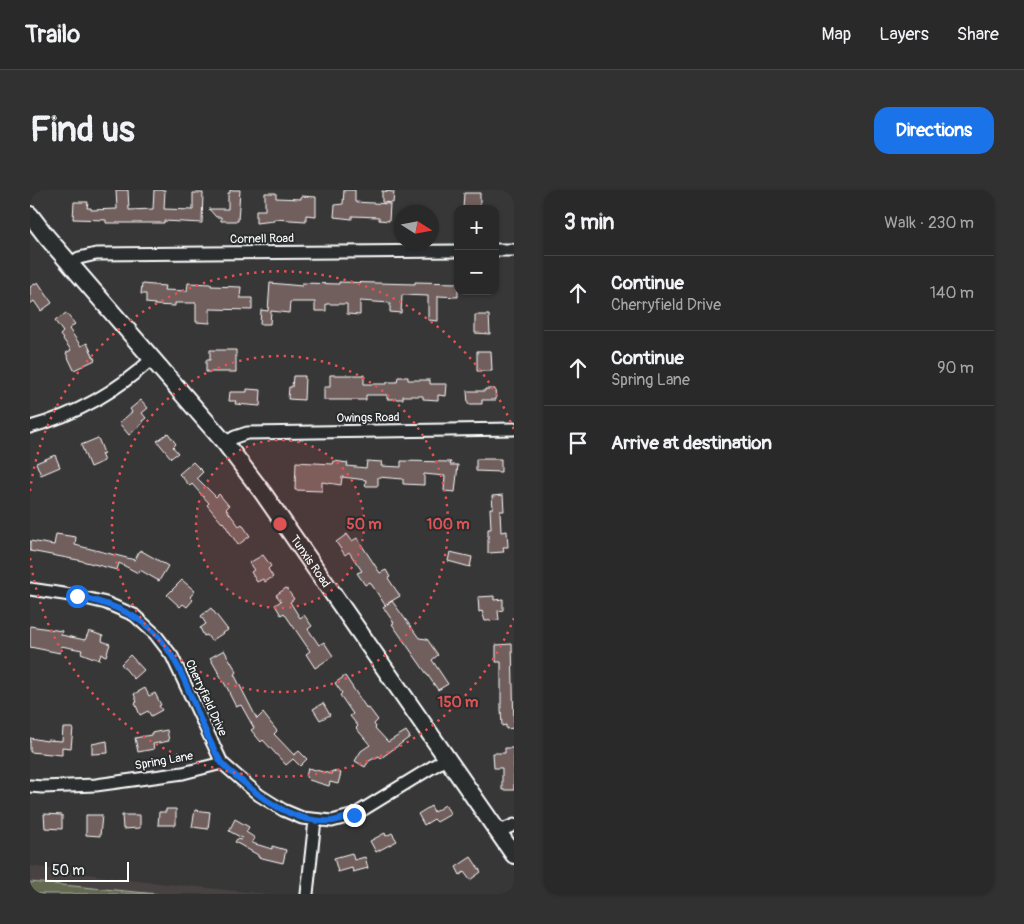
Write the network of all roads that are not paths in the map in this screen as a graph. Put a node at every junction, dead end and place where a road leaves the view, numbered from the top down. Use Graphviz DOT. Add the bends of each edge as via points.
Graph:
graph roads {
  1 [pos="30,215"];
  2 [pos="499,250"];
  3 [pos="514,250"];
  4 [pos="454,251"];
  5 [pos="70,264"];
  6 [pos="152,359"];
  7 [pos="30,427"];
  8 [pos="514,430"];
  9 [pos="225,443"];
  10 [pos="30,589"];
  11 [pos="447,758"];
  12 [pos="222,763"];
  13 [pos="30,786"];
  14 [pos="315,820"];
  15 [pos="514,825"];
  16 [pos="498,832"];
  17 [pos="514,855"];
  18 [pos="307,894"];
  1 -- 5 [label="street, Tunxis Road"];
  2 -- 3 [label="street"];
  4 -- 5 [label="street, Cornell Road" via="96,254"];
  5 -- 6 [label="street, Tunxis Road"];
  6 -- 7 [label="street" via="89,405 59,419"];
  6 -- 9 [label="street, Tunxis Road"];
  8 -- 9 [label="street, Owings Road" via="247,433"];
  9 -- 11 [label="street, Tunxis Road"];
  10 -- 12 [label="street, Cherryfield Drive" via="106,603 134,616 155,634 172,656"];
  11 -- 14 [label="street" via="354,815 332,821"];
  11 -- 16 [label="street, Tunxis Road"];
  12 -- 13 [label="street, Spring Lane" via="183,774 96,785"];
  12 -- 14 [label="street" via="259,795 283,810"];
  14 -- 18 [label="street"];
  15 -- 16 [label="street"];
  16 -- 17 [label="street, Tunxis Road"];
}
